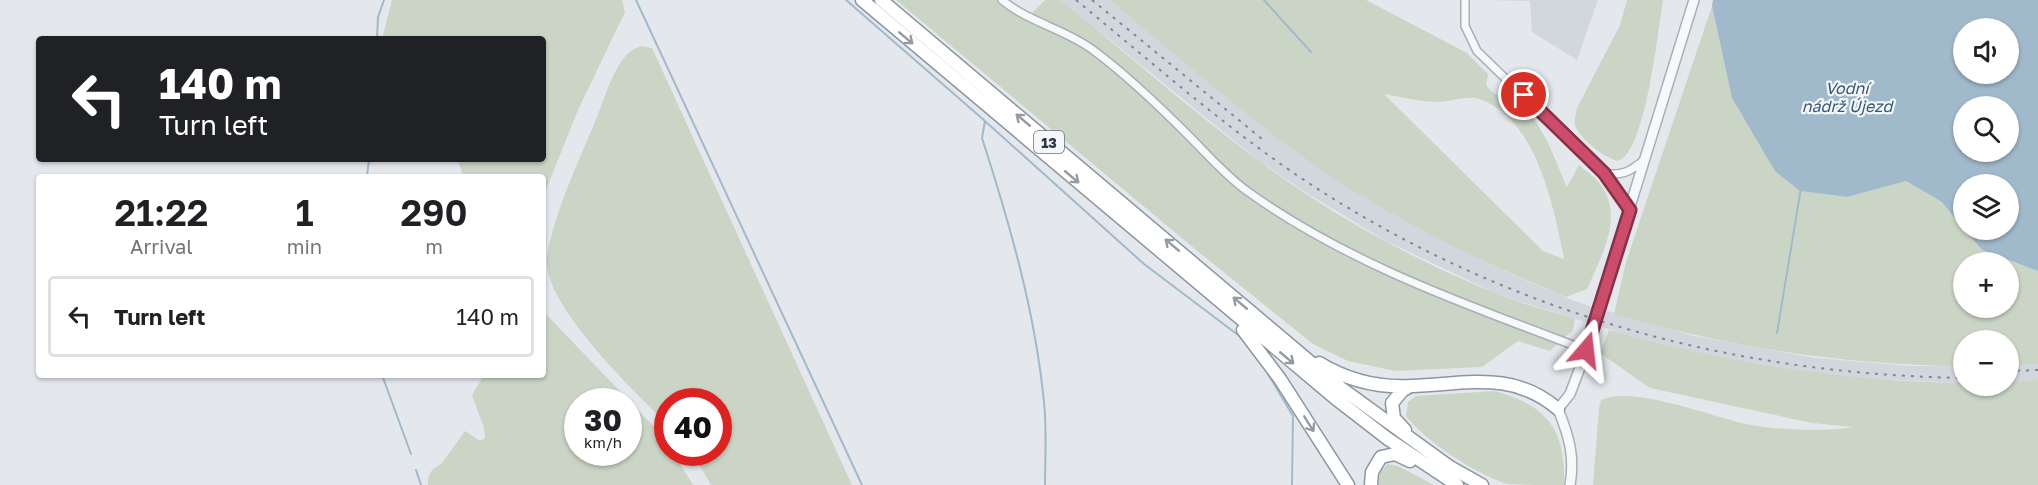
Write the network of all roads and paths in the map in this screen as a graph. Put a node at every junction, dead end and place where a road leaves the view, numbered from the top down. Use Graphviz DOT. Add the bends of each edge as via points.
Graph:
graph roads {
  1 [pos="862,0"];
  2 [pos="881,0"];
  3 [pos="1002,0"];
  4 [pos="1465,0"];
  5 [pos="1694,0"];
  6 [pos="1648,156"];
  7 [pos="1604,173"];
  8 [pos="1630,210"];
  9 [pos="1194,280"];
  10 [pos="1295,349"];
  11 [pos="1586,350"];
  12 [pos="1411,386"];
  13 [pos="1558,409"];
  14 [pos="1448,473"];
  15 [pos="1348,485"];
  16 [pos="1371,485"];
  17 [pos="1457,485"];
  18 [pos="1482,485"];
  19 [pos="1570,485"];
  1 -- 9 [label="highway, 13, one-way"];
  10 -- 2 [label="highway, 13, one-way"];
  3 -- 11 [label="street" via="1092,48 1154,101 1245,189 1317,237 1469,305"];
  4 -- 7 [label="street" via="1465,26 1477,51"];
  5 -- 6 [label="street"];
  6 -- 7 [label="street" via="1628,173"];
  6 -- 8 [label="street"];
  7 -- 8 [label="street"];
  8 -- 11 [label="street"];
  9 -- 14 [label="highway, 13, one-way" via="1388,439"];
  9 -- 15 [label="highway, one-way" via="1253,340"];
  10 -- 12 [label="highway" via="1350,378 1380,385"];
  10 -- 14 [label="highway, 13"];
  11 -- 13 [label="street" via="1570,394"];
  12 -- 13 [label="highway" via="1477,380 1512,384 1543,396"];
  12 -- 14 [label="highway" via="1392,403 1394,418"];
  13 -- 19 [label="street" via="1570,439"];
  14 -- 16 [label="highway" via="1402,456 1388,455 1376,464"];
  14 -- 17 [label="highway, 13"];
  14 -- 18 [label="highway, 13"];
}
